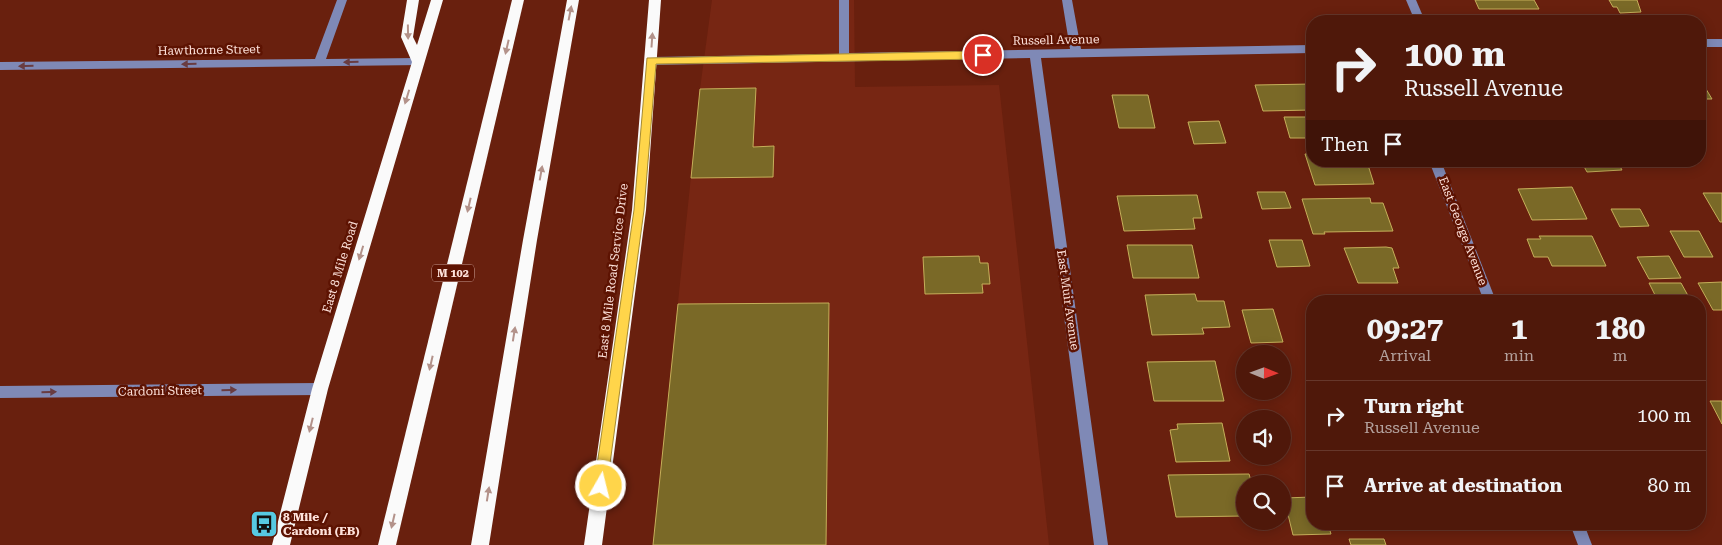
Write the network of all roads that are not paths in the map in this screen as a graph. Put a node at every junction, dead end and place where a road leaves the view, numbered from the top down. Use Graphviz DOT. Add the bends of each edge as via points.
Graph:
graph roads {
  1 [pos="342,0"];
  2 [pos="413,0"];
  3 [pos="437,0"];
  4 [pos="518,0"];
  5 [pos="572,0"];
  6 [pos="655,0"];
  7 [pos="844,0"];
  8 [pos="1067,0"];
  9 [pos="1411,0"];
  10 [pos="1417,15"];
  11 [pos="1722,43"];
  12 [pos="1706,44"];
  13 [pos="1306,49"];
  14 [pos="1076,53"];
  15 [pos="1035,54"];
  16 [pos="844,57"];
  17 [pos="651,60"];
  18 [pos="418,62"];
  19 [pos="319,63"];
  20 [pos="0,66"];
  21 [pos="1437,167"];
  22 [pos="1488,295"];
  23 [pos="320,389"];
  24 [pos="0,392"];
  25 [pos="1579,530"];
  26 [pos="480,544"];
  27 [pos="281,545"];
  28 [pos="387,545"];
  29 [pos="593,545"];
  30 [pos="1101,545"];
  31 [pos="1585,545"];
  1 -- 19 [label="street"];
  2 -- 18 [label="highway, one-way" via="407,38"];
  3 -- 18 [label="highway, East 8 Mile Road"];
  4 -- 28 [label="highway, M 102, one-way"];
  26 -- 5 [label="highway, one-way"];
  17 -- 6 [label="highway, East 8 Mile Road Service Drive, one-way"];
  7 -- 16 [label="street"];
  8 -- 14 [label="street"];
  9 -- 10 [label="street"];
  11 -- 12 [label="street"];
  13 -- 14 [label="street, Russell Avenue"];
  14 -- 15 [label="street, Russell Avenue"];
  15 -- 16 [label="street, Russell Avenue"];
  15 -- 30 [label="street, East Muir Avenue"];
  16 -- 17 [label="street, Russell Avenue"];
  17 -- 29 [label="highway, East 8 Mile Road Service Drive" via="639,210"];
  18 -- 19 [label="street, Hawthorne Street, one-way"];
  18 -- 23 [label="highway, East 8 Mile Road, one-way"];
  19 -- 20 [label="street, Hawthorne Street, one-way"];
  21 -- 22 [label="street, East George Avenue"];
  24 -- 23 [label="street, Cardoni Street, one-way"];
  23 -- 27 [label="highway, East 8 Mile Road, one-way"];
  25 -- 31 [label="street"];
}
